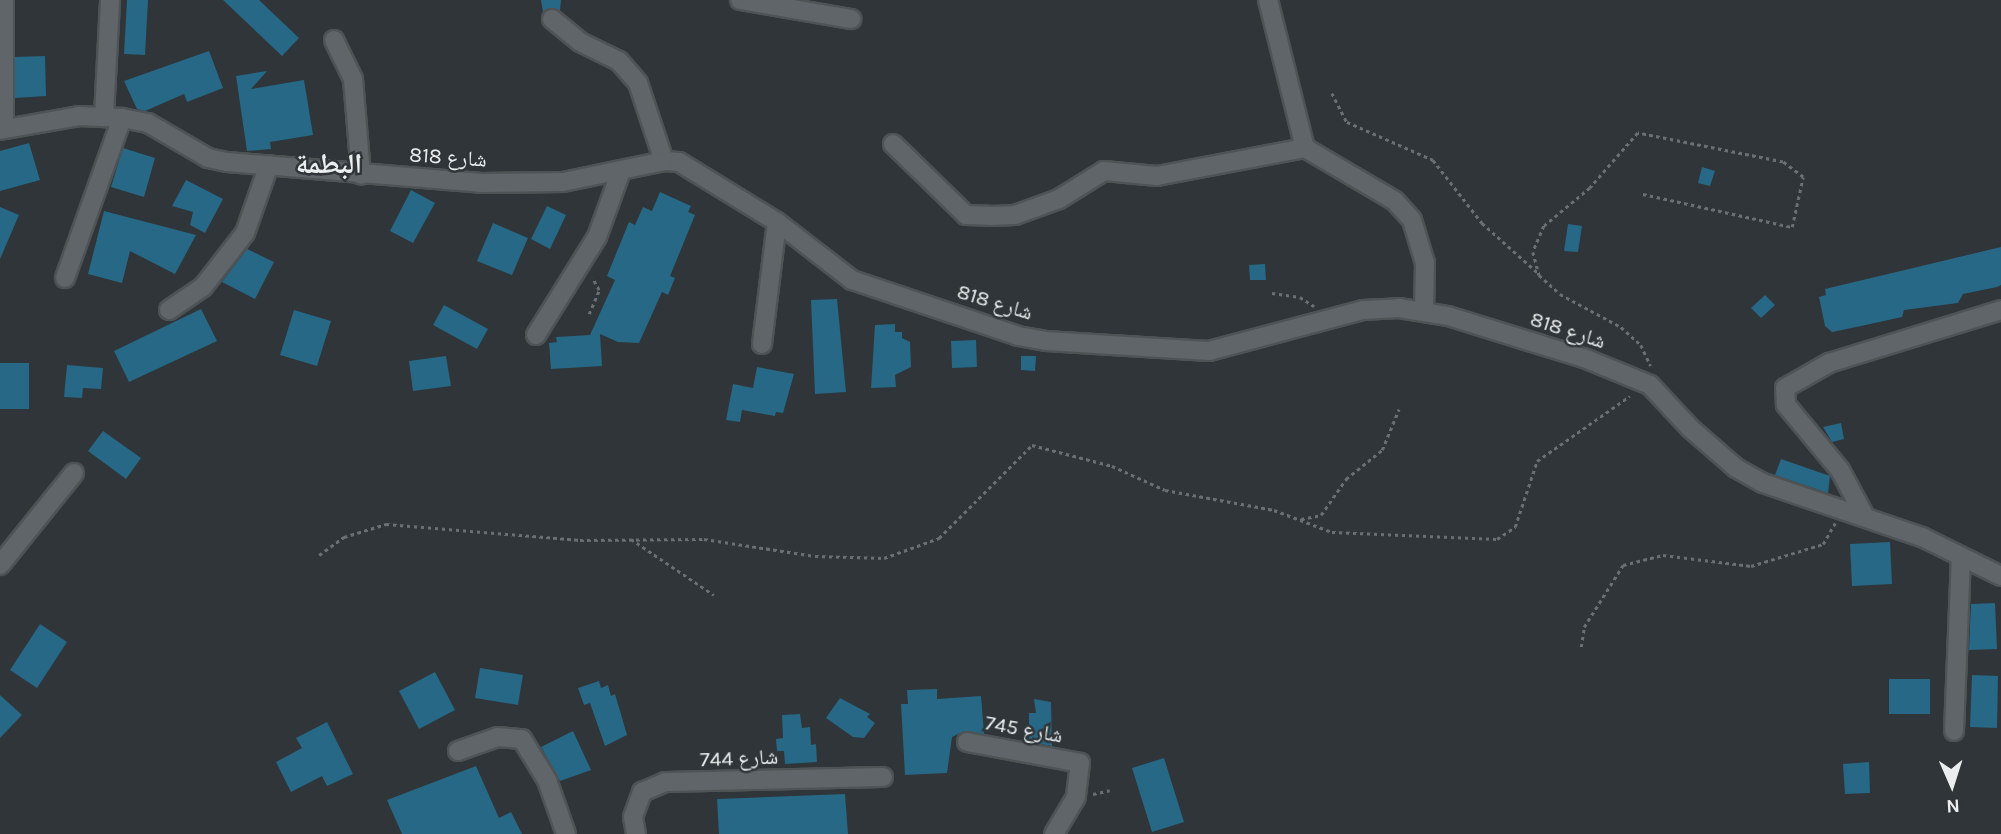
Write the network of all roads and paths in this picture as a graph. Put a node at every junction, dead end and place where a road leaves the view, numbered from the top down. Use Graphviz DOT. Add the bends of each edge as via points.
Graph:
graph roads {
  1 [pos="4,0"];
  2 [pos="110,0"];
  3 [pos="740,0"];
  4 [pos="1268,0"];
  5 [pos="552,19"];
  6 [pos="851,19"];
  7 [pos="334,40"];
  8 [pos="1332,93"];
  9 [pos="113,117"];
  10 [pos="2,129"];
  11 [pos="893,144"];
  12 [pos="1305,148"];
  13 [pos="664,161"];
  14 [pos="269,165"];
  15 [pos="621,171"];
  16 [pos="361,175"];
  17 [pos="777,222"];
  18 [pos="579,266"];
  19 [pos="1539,275"];
  20 [pos="65,278"];
  21 [pos="1272,293"];
  22 [pos="169,310"];
  23 [pos="2001,310"];
  24 [pos="1424,311"];
  25 [pos="589,314"];
  26 [pos="1328,316"];
  27 [pos="536,335"];
  28 [pos="762,344"];
  29 [pos="1399,410"];
  30 [pos="1112,466"];
  31 [pos="74,473"];
  32 [pos="1840,507"];
  33 [pos="1864,515"];
  34 [pos="1298,519"];
  35 [pos="631,539"];
  36 [pos="319,555"];
  37 [pos="1961,558"];
  38 [pos="0,565"];
  39 [pos="2001,576"];
  40 [pos="714,594"];
  41 [pos="1581,647"];
  42 [pos="1954,731"];
  43 [pos="967,742"];
  44 [pos="458,751"];
  45 [pos="883,777"];
  46 [pos="566,834"];
  47 [pos="636,834"];
  48 [pos="1055,834"];
  1 -- 10 [label="street"];
  2 -- 9 [label="street"];
  3 -- 6 [label="street"];
  4 -- 12 [label="street"];
  5 -- 13 [label="street" via="580,42 620,61 638,83"];
  7 -- 16 [label="street" via="354,79"];
  8 -- 19 [label="path" via="1347,122 1433,160 1482,223"];
  9 -- 10 [label="street, شارع 818"];
  9 -- 14 [label="street, شارع 818" via="168,132 208,158"];
  9 -- 20 [label="street"];
  11 -- 12 [label="street" via="966,215 990,216 1016,215 1059,199 1104,171 1157,176"];
  12 -- 24 [label="street" via="1395,201 1412,220 1425,263"];
  13 -- 15 [label="street, شارع 818"];
  13 -- 17 [label="street, شارع 818" via="679,162"];
  14 -- 16 [label="street, شارع 818"];
  14 -- 22 [label="street" via="245,233 203,287"];
  15 -- 16 [label="street, شارع 818" via="533,184"];
  15 -- 18 [label="street" via="607,215"];
  17 -- 26 [label="street, شارع 818" via="852,280 1018,336 1209,351"];
  17 -- 28 [label="street"];
  18 -- 25 [label="path" via="599,290"];
  18 -- 27 [label="street"];
  21 -- 26 [label="path" via="1300,297"];
  23 -- 33 [label="street" via="1829,363 1785,388 1787,405 1840,470"];
  24 -- 26 [label="street, شارع 818" via="1375,310"];
  24 -- 32 [label="street, شارع 818" via="1584,358 1640,380 1737,468 1763,483"];
  29 -- 34 [label="path" via="1382,450 1346,479 1321,515"];
  30 -- 35 [label="path" via="1032,445 939,538 884,558 814,556 704,539"];
  31 -- 38 [label="street"];
  32 -- 33 [label="street, شارع 818"];
  32 -- 41 [label="path" via="1832,533 1823,544 1751,566 1663,555 1623,565 1584,627"];
  33 -- 37 [label="street, شارع 818" via="1923,537"];
  35 -- 36 [label="path" via="580,540 386,524 344,537"];
  35 -- 40 [label="path"];
  37 -- 39 [label="street, شارع 818"];
  37 -- 42 [label="street"];
  43 -- 48 [label="street, شارع 745" via="1080,763 1076,797"];
  44 -- 46 [label="street" via="498,737 522,739 547,780"];
  45 -- 47 [label="street, شارع 744" via="665,782 642,792 633,817"];
}
